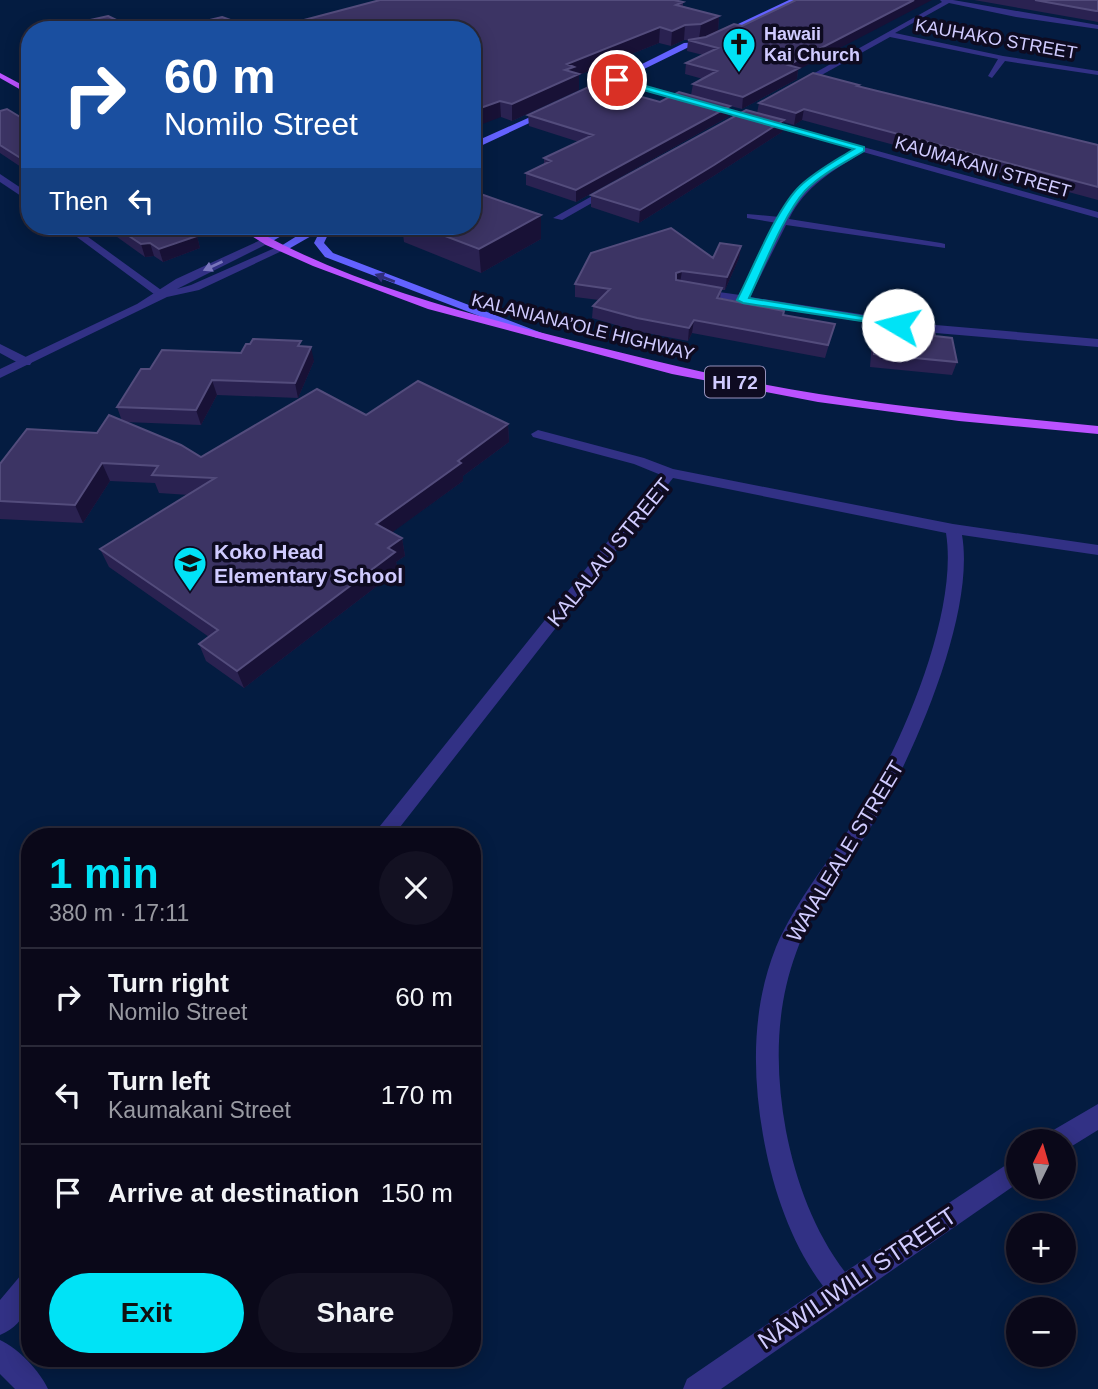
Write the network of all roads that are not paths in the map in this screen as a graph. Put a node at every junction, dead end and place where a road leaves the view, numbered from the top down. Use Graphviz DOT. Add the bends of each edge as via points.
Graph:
graph roads {
  1 [pos="774,0"];
  2 [pos="795,0"];
  3 [pos="947,0"];
  4 [pos="1098,27"];
  5 [pos="888,34"];
  6 [pos="687,45"];
  7 [pos="1003,58"];
  8 [pos="1098,73"];
  9 [pos="0,75"];
  10 [pos="992,76"];
  11 [pos="811,78"];
  12 [pos="617,80"];
  13 [pos="822,81"];
  14 [pos="21,88"];
  15 [pos="787,90"];
  16 [pos="573,101"];
  17 [pos="561,106"];
  18 [pos="751,109"];
  19 [pos="736,117"];
  20 [pos="481,143"];
  21 [pos="861,149"];
  22 [pos="0,177"];
  23 [pos="625,180"];
  24 [pos="21,192"];
  25 [pos="1098,215"];
  26 [pos="751,216"];
  27 [pos="558,218"];
  28 [pos="782,221"];
  29 [pos="79,235"];
  30 [pos="256,235"];
  31 [pos="275,235"];
  32 [pos="305,235"];
  33 [pos="323,235"];
  34 [pos="265,240"];
  35 [pos="941,246"];
  36 [pos="282,249"];
  37 [pos="681,289"];
  38 [pos="162,295"];
  39 [pos="743,300"];
  40 [pos="564,343"];
  41 [pos="1098,343"];
  42 [pos="0,348"];
  43 [pos="26,362"];
  44 [pos="0,374"];
  45 [pos="1098,430"];
  46 [pos="538,435"];
  47 [pos="670,473"];
  48 [pos="953,529"];
  49 [pos="1098,550"];
  50 [pos="388,828"];
  51 [pos="1098,1116"];
  52 [pos="1076,1130"];
  53 [pos="1006,1177"];
  54 [pos="841,1289"];
  55 [pos="21,1295"];
  56 [pos="0,1321"];
  57 [pos="0,1354"];
  58 [pos="34,1389"];
  59 [pos="697,1389"];
  1 -- 6 [label="main road" via="686,41"];
  2 -- 6 [label="main road" via="701,44"];
  3 -- 4 [label="street"];
  3 -- 5 [label="street"];
  5 -- 7 [label="street, KAUHAKO STREET"];
  5 -- 11 [label="street"];
  6 -- 12 [label="main road"];
  7 -- 8 [label="street, KAUHAKO STREET"];
  7 -- 10 [label="street"];
  9 -- 14 [label="main road"];
  11 -- 13 [label="street"];
  11 -- 15 [label="street"];
  12 -- 16 [label="main road"];
  12 -- 19 [label="street, KAUMAKANI STREET"];
  17 -- 20 [label="main road"];
  18 -- 19 [label="street"];
  19 -- 21 [label="street, KAUMAKANI STREET"];
  21 -- 25 [label="street, KAUMAKANI STREET"];
  21 -- 28 [label="street" via="809,182"];
  22 -- 24 [label="street"];
  23 -- 27 [label="street"];
  26 -- 28 [label="street"];
  28 -- 35 [label="street"];
  28 -- 39 [label="street"];
  29 -- 38 [label="street"];
  30 -- 34 [label="main road, KALANIANA’OLE HIGHWAY / HI 72"];
  31 -- 34 [label="main road"];
  32 -- 36 [label="main road"];
  40 -- 33 [label="main road, one-way" via="329,256 319,243"];
  34 -- 36 [label="main road, KALANIANA’OLE HIGHWAY / HI 72"];
  34 -- 38 [label="street, one-way" via="180,281"];
  36 -- 38 [label="street" via="195,288"];
  36 -- 40 [label="main road, KALANIANA’OLE HIGHWAY / HI 72" via="432,307"];
  37 -- 39 [label="street"];
  38 -- 43 [label="street"];
  39 -- 41 [label="street" via="924,328"];
  40 -- 45 [label="main road, KALANIANA’OLE HIGHWAY / HI 72" via="672,370 818,398"];
  42 -- 43 [label="street"];
  43 -- 44 [label="street"];
  46 -- 47 [label="street"];
  47 -- 48 [label="street, KALALAU STREET"];
  47 -- 50 [label="street, KALALAU STREET"];
  48 -- 49 [label="street, KALALAU STREET"];
  48 -- 54 [label="street, WAIALEALE STREET" via="957,545 950,608 932,678 902,754 798,924 772,997 767,1086 779,1152 804,1228"];
  51 -- 52 [label="street"];
  53 -- 54 [label="street, NĀWILIWILI STREET"];
  54 -- 59 [label="street, NĀWILIWILI STREET"];
  55 -- 56 [label="street"];
  57 -- 58 [label="street"];
}
